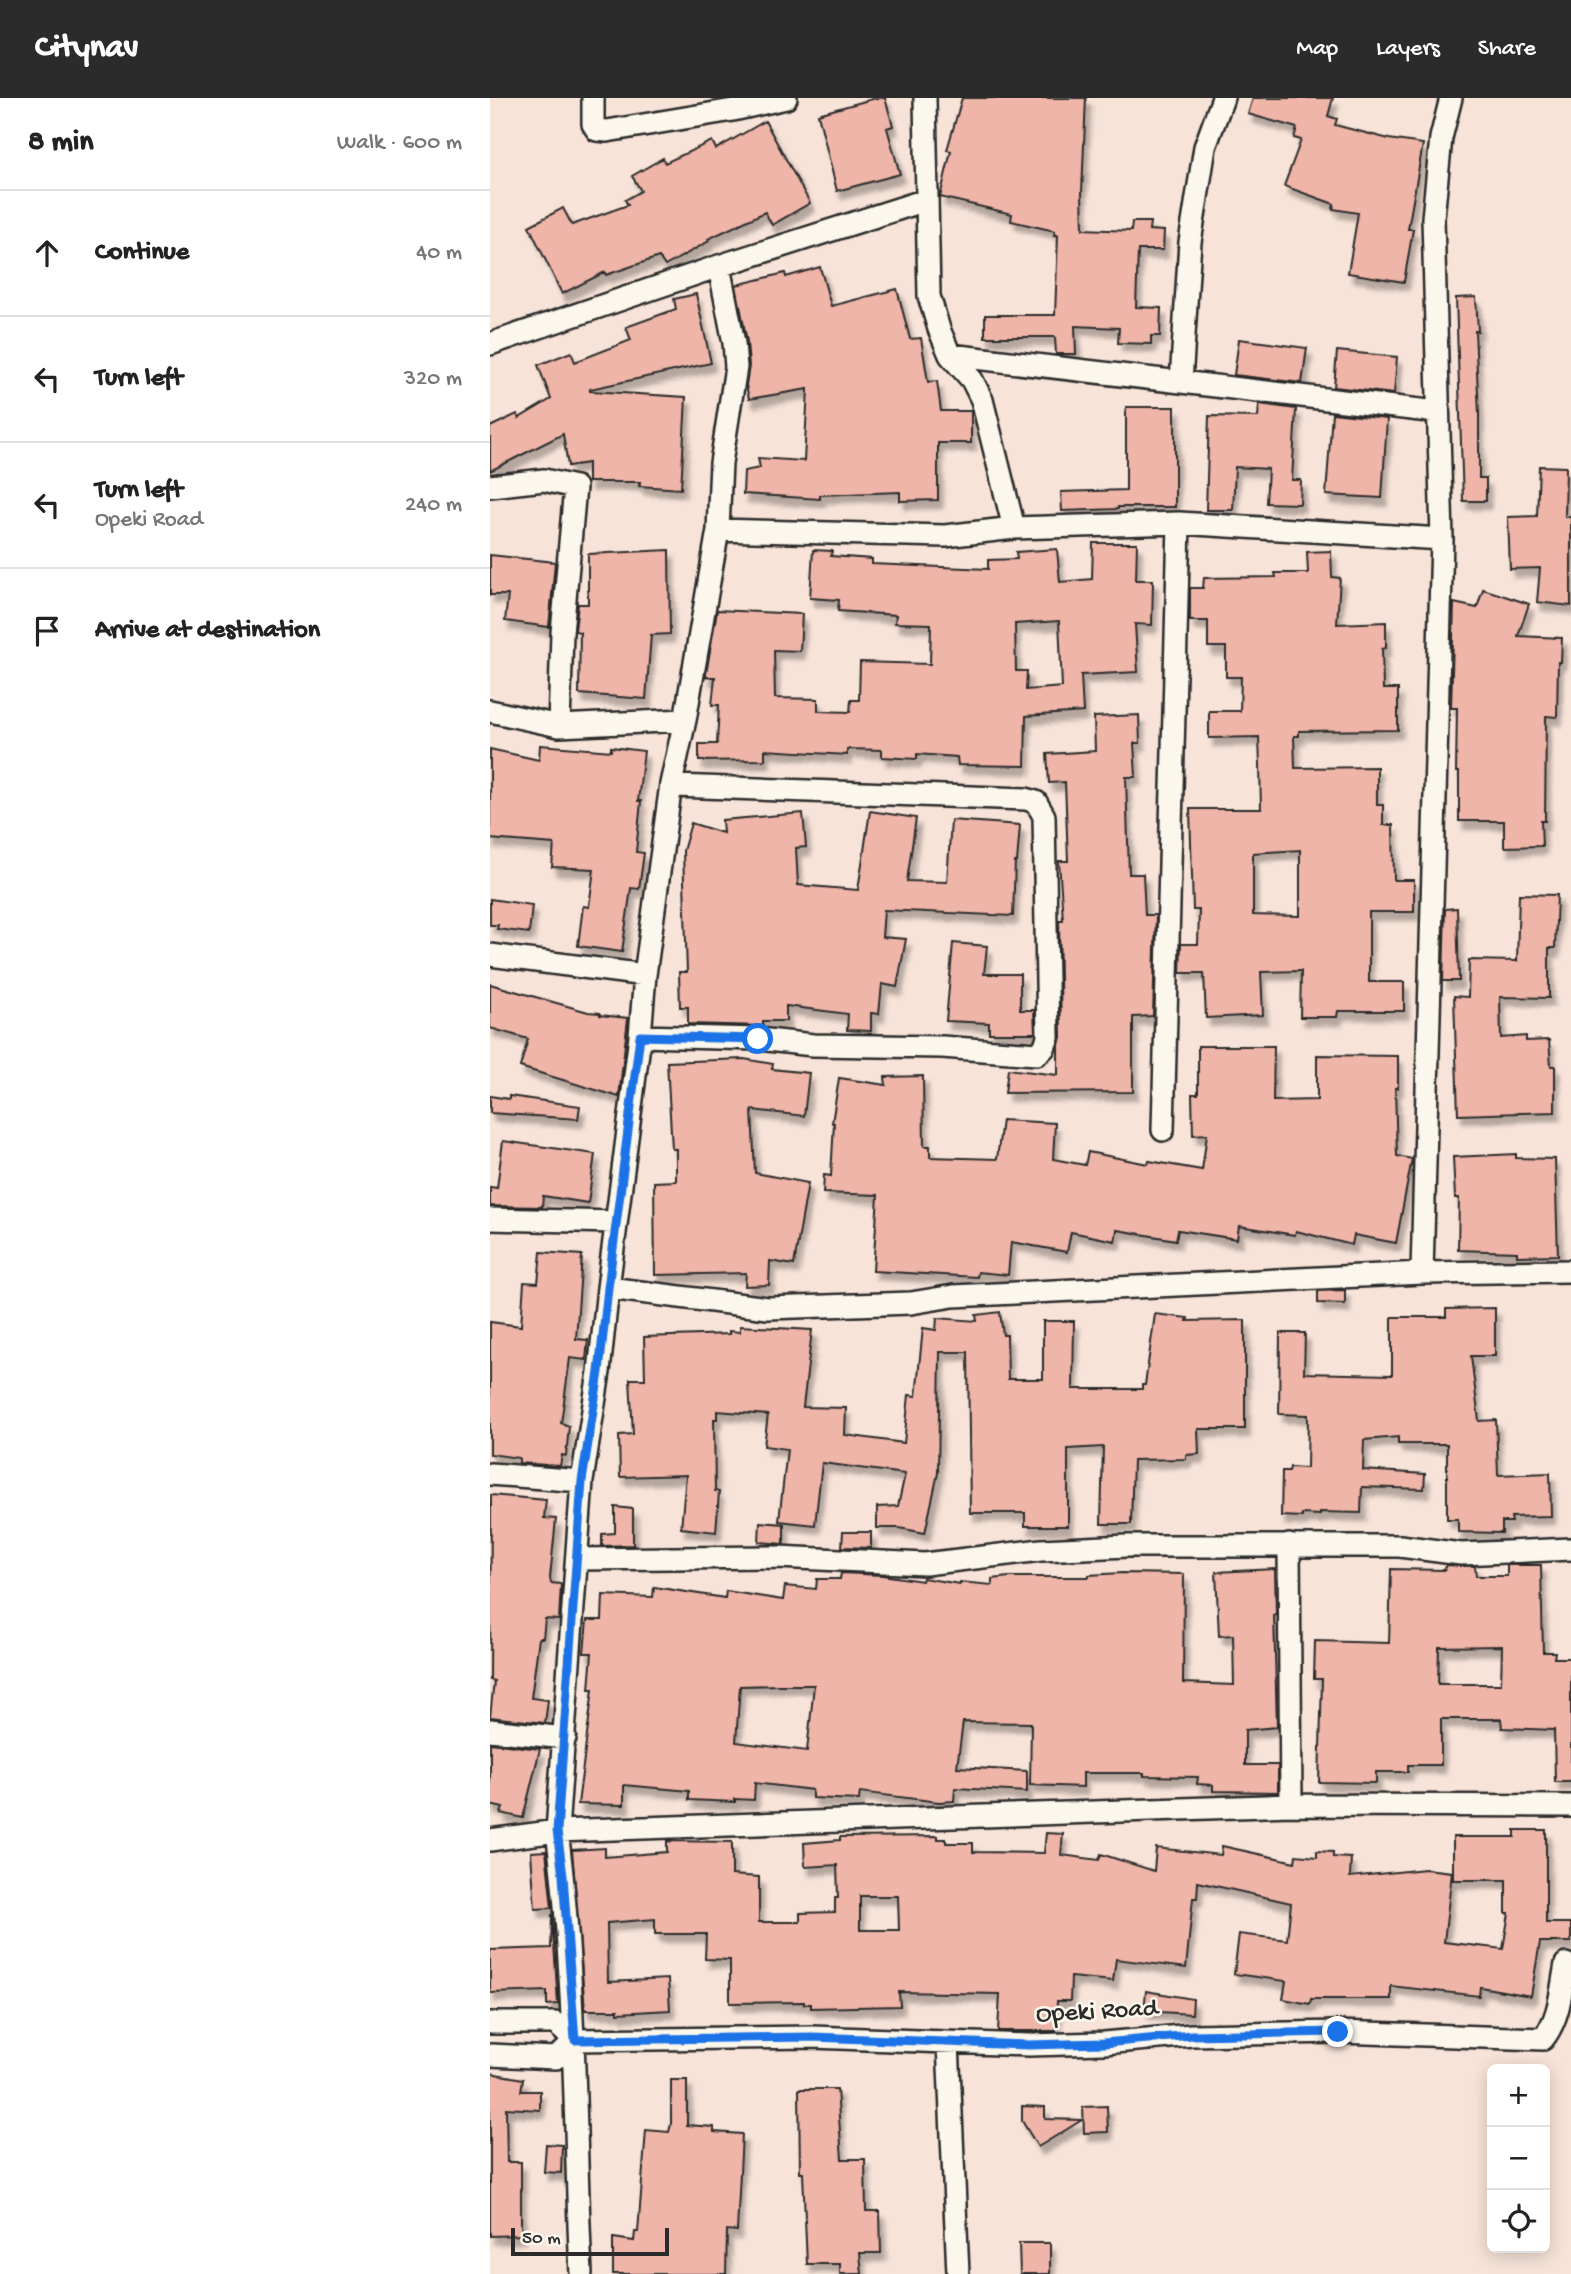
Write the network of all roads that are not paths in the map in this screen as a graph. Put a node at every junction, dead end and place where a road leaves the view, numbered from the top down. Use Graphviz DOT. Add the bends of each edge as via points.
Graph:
graph roads {
  1 [pos="593,98"];
  2 [pos="786,98"];
  3 [pos="925,98"];
  4 [pos="1223,98"];
  5 [pos="1451,98"];
  6 [pos="926,200"];
  7 [pos="719,265"];
  8 [pos="490,344"];
  9 [pos="950,355"];
  10 [pos="1181,382"];
  11 [pos="1437,412"];
  12 [pos="490,486"];
  13 [pos="1178,523"];
  14 [pos="1014,528"];
  15 [pos="718,530"];
  16 [pos="1442,539"];
  17 [pos="490,711"];
  18 [pos="685,720"];
  19 [pos="559,726"];
  20 [pos="671,784"];
  21 [pos="490,954"];
  22 [pos="645,975"];
  23 [pos="640,1036"];
  24 [pos="1163,1130"];
  25 [pos="490,1219"];
  26 [pos="616,1222"];
  27 [pos="1571,1271"];
  28 [pos="1422,1273"];
  29 [pos="608,1288"];
  30 [pos="490,1474"];
  31 [pos="582,1481"];
  32 [pos="1289,1545"];
  33 [pos="1571,1549"];
  34 [pos="577,1559"];
  35 [pos="490,1730"];
  36 [pos="565,1738"];
  37 [pos="1291,1805"];
  38 [pos="1571,1806"];
  39 [pos="557,1831"];
  40 [pos="490,1840"];
  41 [pos="1566,1964"];
  42 [pos="490,2023"];
  43 [pos="575,2040"];
  44 [pos="948,2043"];
  45 [pos="490,2055"];
  46 [pos="581,2274"];
  47 [pos="958,2274"];
  1 -- 2 [label="street" via="593,124 597,130 607,131"];
  3 -- 6 [label="street"];
  4 -- 10 [label="street" via="1205,147 1190,242"];
  5 -- 11 [label="street" via="1441,138 1433,218"];
  6 -- 7 [label="street"];
  6 -- 9 [label="street" via="929,296"];
  7 -- 8 [label="street"];
  7 -- 15 [label="street" via="736,367 721,463"];
  9 -- 10 [label="street"];
  9 -- 14 [label="street" via="982,400"];
  10 -- 11 [label="street"];
  11 -- 16 [label="street"];
  12 -- 19 [label="street" via="544,480 575,487"];
  13 -- 14 [label="street"];
  13 -- 16 [label="street"];
  13 -- 24 [label="street"];
  14 -- 15 [label="street" via="945,536"];
  15 -- 18 [label="street"];
  16 -- 28 [label="street"];
  17 -- 19 [label="street"];
  18 -- 19 [label="street"];
  18 -- 20 [label="street"];
  20 -- 22 [label="street"];
  20 -- 23 [label="street" via="1036,802 1044,816 1048,1037 1037,1054 942,1046"];
  21 -- 22 [label="street"];
  22 -- 23 [label="street"];
  23 -- 26 [label="street"];
  25 -- 26 [label="street"];
  26 -- 29 [label="street"];
  27 -- 28 [label="street"];
  28 -- 29 [label="street" via="768,1308"];
  29 -- 31 [label="street"];
  30 -- 31 [label="street"];
  31 -- 34 [label="street"];
  32 -- 33 [label="street" via="1400,1545 1461,1554"];
  32 -- 34 [label="street" via="1089,1547 925,1564 777,1557"];
  32 -- 37 [label="street"];
  34 -- 36 [label="street"];
  35 -- 36 [label="street"];
  36 -- 39 [label="street"];
  37 -- 38 [label="street"];
  37 -- 39 [label="street"];
  39 -- 40 [label="street"];
  39 -- 43 [label="street"];
  41 -- 44 [label="street, Opeki Road" via="1556,2017 1543,2039 1338,2032 1192,2035 1104,2043"];
  42 -- 43 [label="street" via="555,2023"];
  43 -- 44 [label="street, Opeki Road" via="812,2037"];
  43 -- 45 [label="street" via="556,2059"];
  43 -- 46 [label="street"];
  44 -- 47 [label="street"];
}
